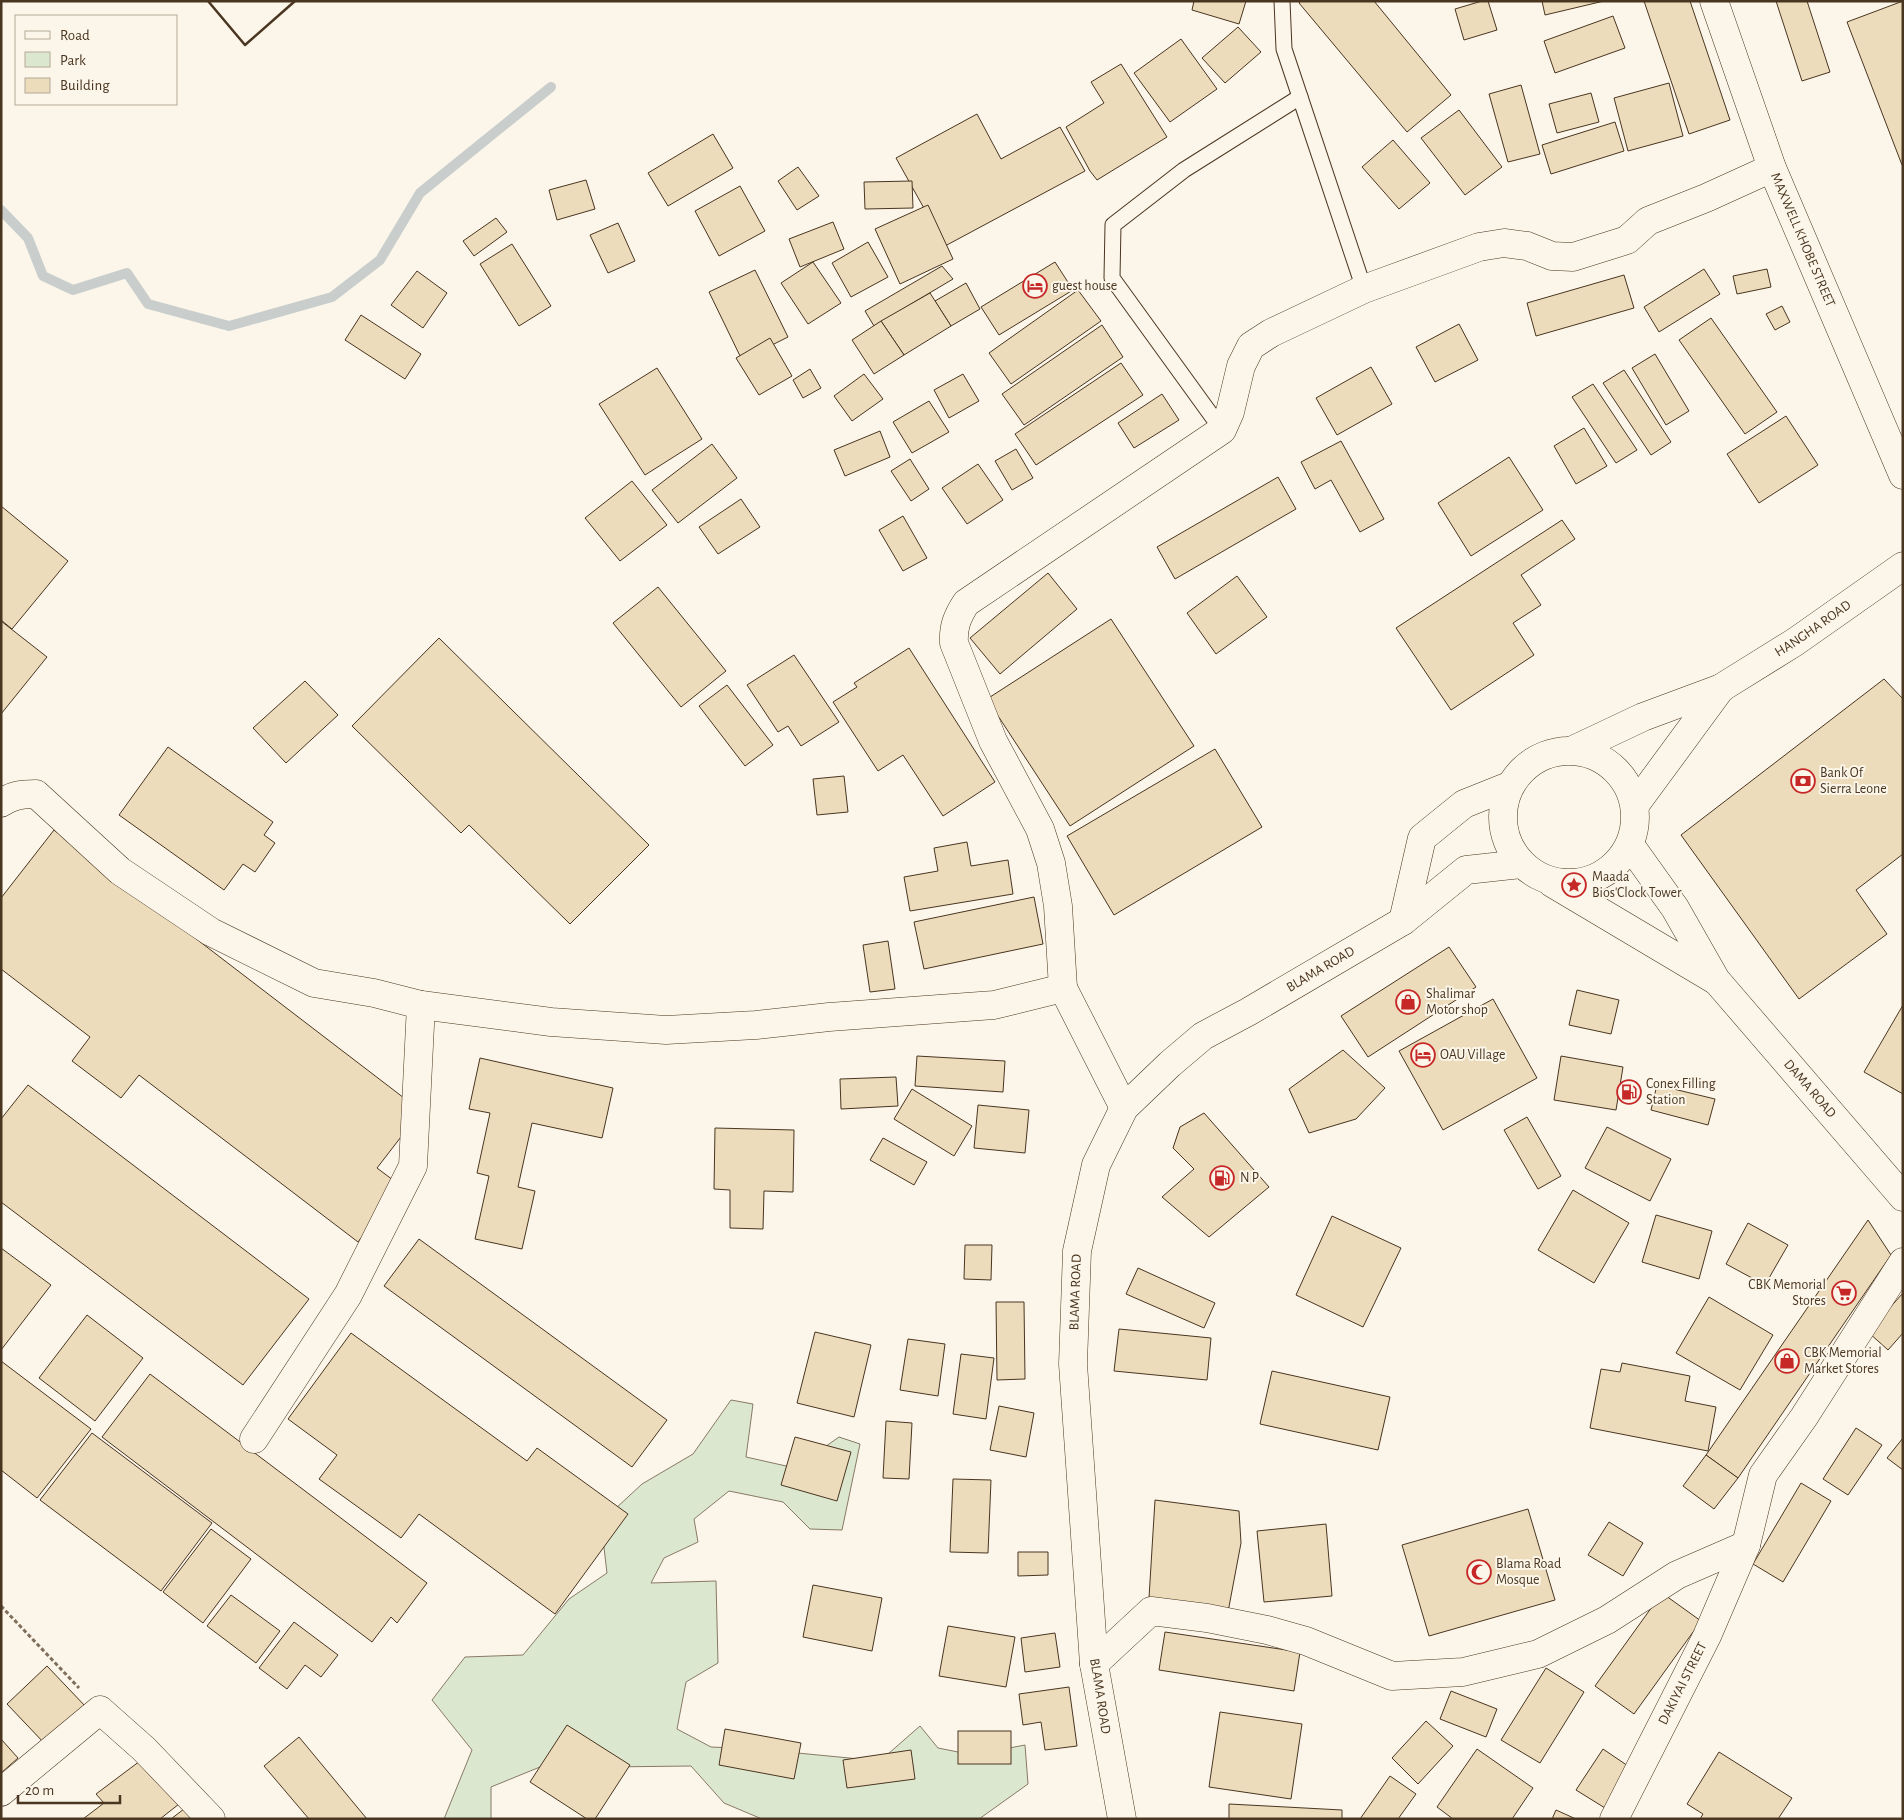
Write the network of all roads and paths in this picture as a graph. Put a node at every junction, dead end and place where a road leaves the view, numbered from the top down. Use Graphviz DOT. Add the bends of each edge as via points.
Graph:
graph roads {
  1 [pos="1282,1"];
  2 [pos="1714,1"];
  3 [pos="1300,97"];
  4 [pos="1772,168"];
  5 [pos="1364,289"];
  6 [pos="1222,430"];
  7 [pos="1903,475"];
  8 [pos="1903,566"];
  9 [pos="1721,688"];
  10 [pos="1573,750"];
  11 [pos="1509,786"];
  12 [pos="1,803"];
  13 [pos="1635,805"];
  14 [pos="1630,844"];
  15 [pos="1521,864"];
  16 [pos="1549,881"];
  17 [pos="1402,921"];
  18 [pos="1716,980"];
  19 [pos="1063,988"];
  20 [pos="422,1005"];
  21 [pos="1124,1108"];
  22 [pos="1903,1197"];
  23 [pos="1903,1262"];
  24 [pos="254,1439"];
  25 [pos="1746,1546"];
  26 [pos="1,1606"];
  27 [pos="1094,1664"];
  28 [pos="100,1710"];
  29 [pos="1,1792"];
  30 [pos="211,1819"];
  31 [pos="1122,1819"];
  32 [pos="1614,1819"];
  1 -- 3 [label="lane" via="1284,49"];
  2 -- 4 [label="main road, MAXWELL KHOBE STREET"];
  3 -- 5 [label="lane"];
  3 -- 6 [label="lane" via="1184,170 1113,225 1112,278"];
  4 -- 5 [label="main road" via="1648,221 1627,240 1573,257 1552,256 1527,246 1479,247"];
  4 -- 7 [label="main road, MAXWELL KHOBE STREET"];
  5 -- 6 [label="main road" via="1271,333 1251,346 1240,366 1230,412"];
  6 -- 19 [label="main road" via="977,594 958,615 954,643 993,742 1040,829 1051,863 1058,906"];
  8 -- 9 [label="main road, HANGHA ROAD" via="1795,642"];
  9 -- 10 [label="main road, HANGHA ROAD"];
  9 -- 13 [label="main road, HANGHA ROAD"];
  10 -- 11 [label="main road" via="1544,755 1524,767"];
  10 -- 13 [label="main road" via="1609,765 1623,778"];
  11 -- 15 [label="main road" via="1502,813 1506,841"];
  11 -- 17 [label="main road" via="1464,804 1422,838"];
  12 -- 20 [label="main road" via="21,794 36,794 120,871 211,932 314,983"];
  13 -- 14 [label="main road" via="1636,825"];
  14 -- 16 [label="main road" via="1610,870 1581,883"];
  14 -- 18 [label="main road" via="1675,908"];
  15 -- 16 [label="main road"];
  15 -- 17 [label="main road, BLAMA ROAD" via="1466,870"];
  16 -- 18 [label="main road"];
  17 -- 21 [label="main road, BLAMA ROAD" via="1203,1036"];
  18 -- 22 [label="main road, DAMA ROAD"];
  19 -- 20 [label="main road" via="994,1005 666,1030 551,1022"];
  19 -- 21 [label="main road"];
  20 -- 24 [label="main road" via="413,1166 348,1295"];
  21 -- 27 [label="main road, BLAMA ROAD" via="1096,1165 1077,1250 1073,1364"];
  23 -- 25 [label="main road, DAKIYAI STREET" via="1804,1417 1762,1475"];
  25 -- 27 [label="main road" via="1677,1575 1607,1620 1538,1654 1463,1672 1392,1676 1291,1637 1207,1618 1151,1612"];
  25 -- 32 [label="main road, DAKIYAI STREET" via="1707,1636"];
  26 -- 28 [label="path"];
  27 -- 31 [label="main road, BLAMA ROAD"];
  28 -- 29 [label="main road"];
  28 -- 30 [label="main road"];
}
